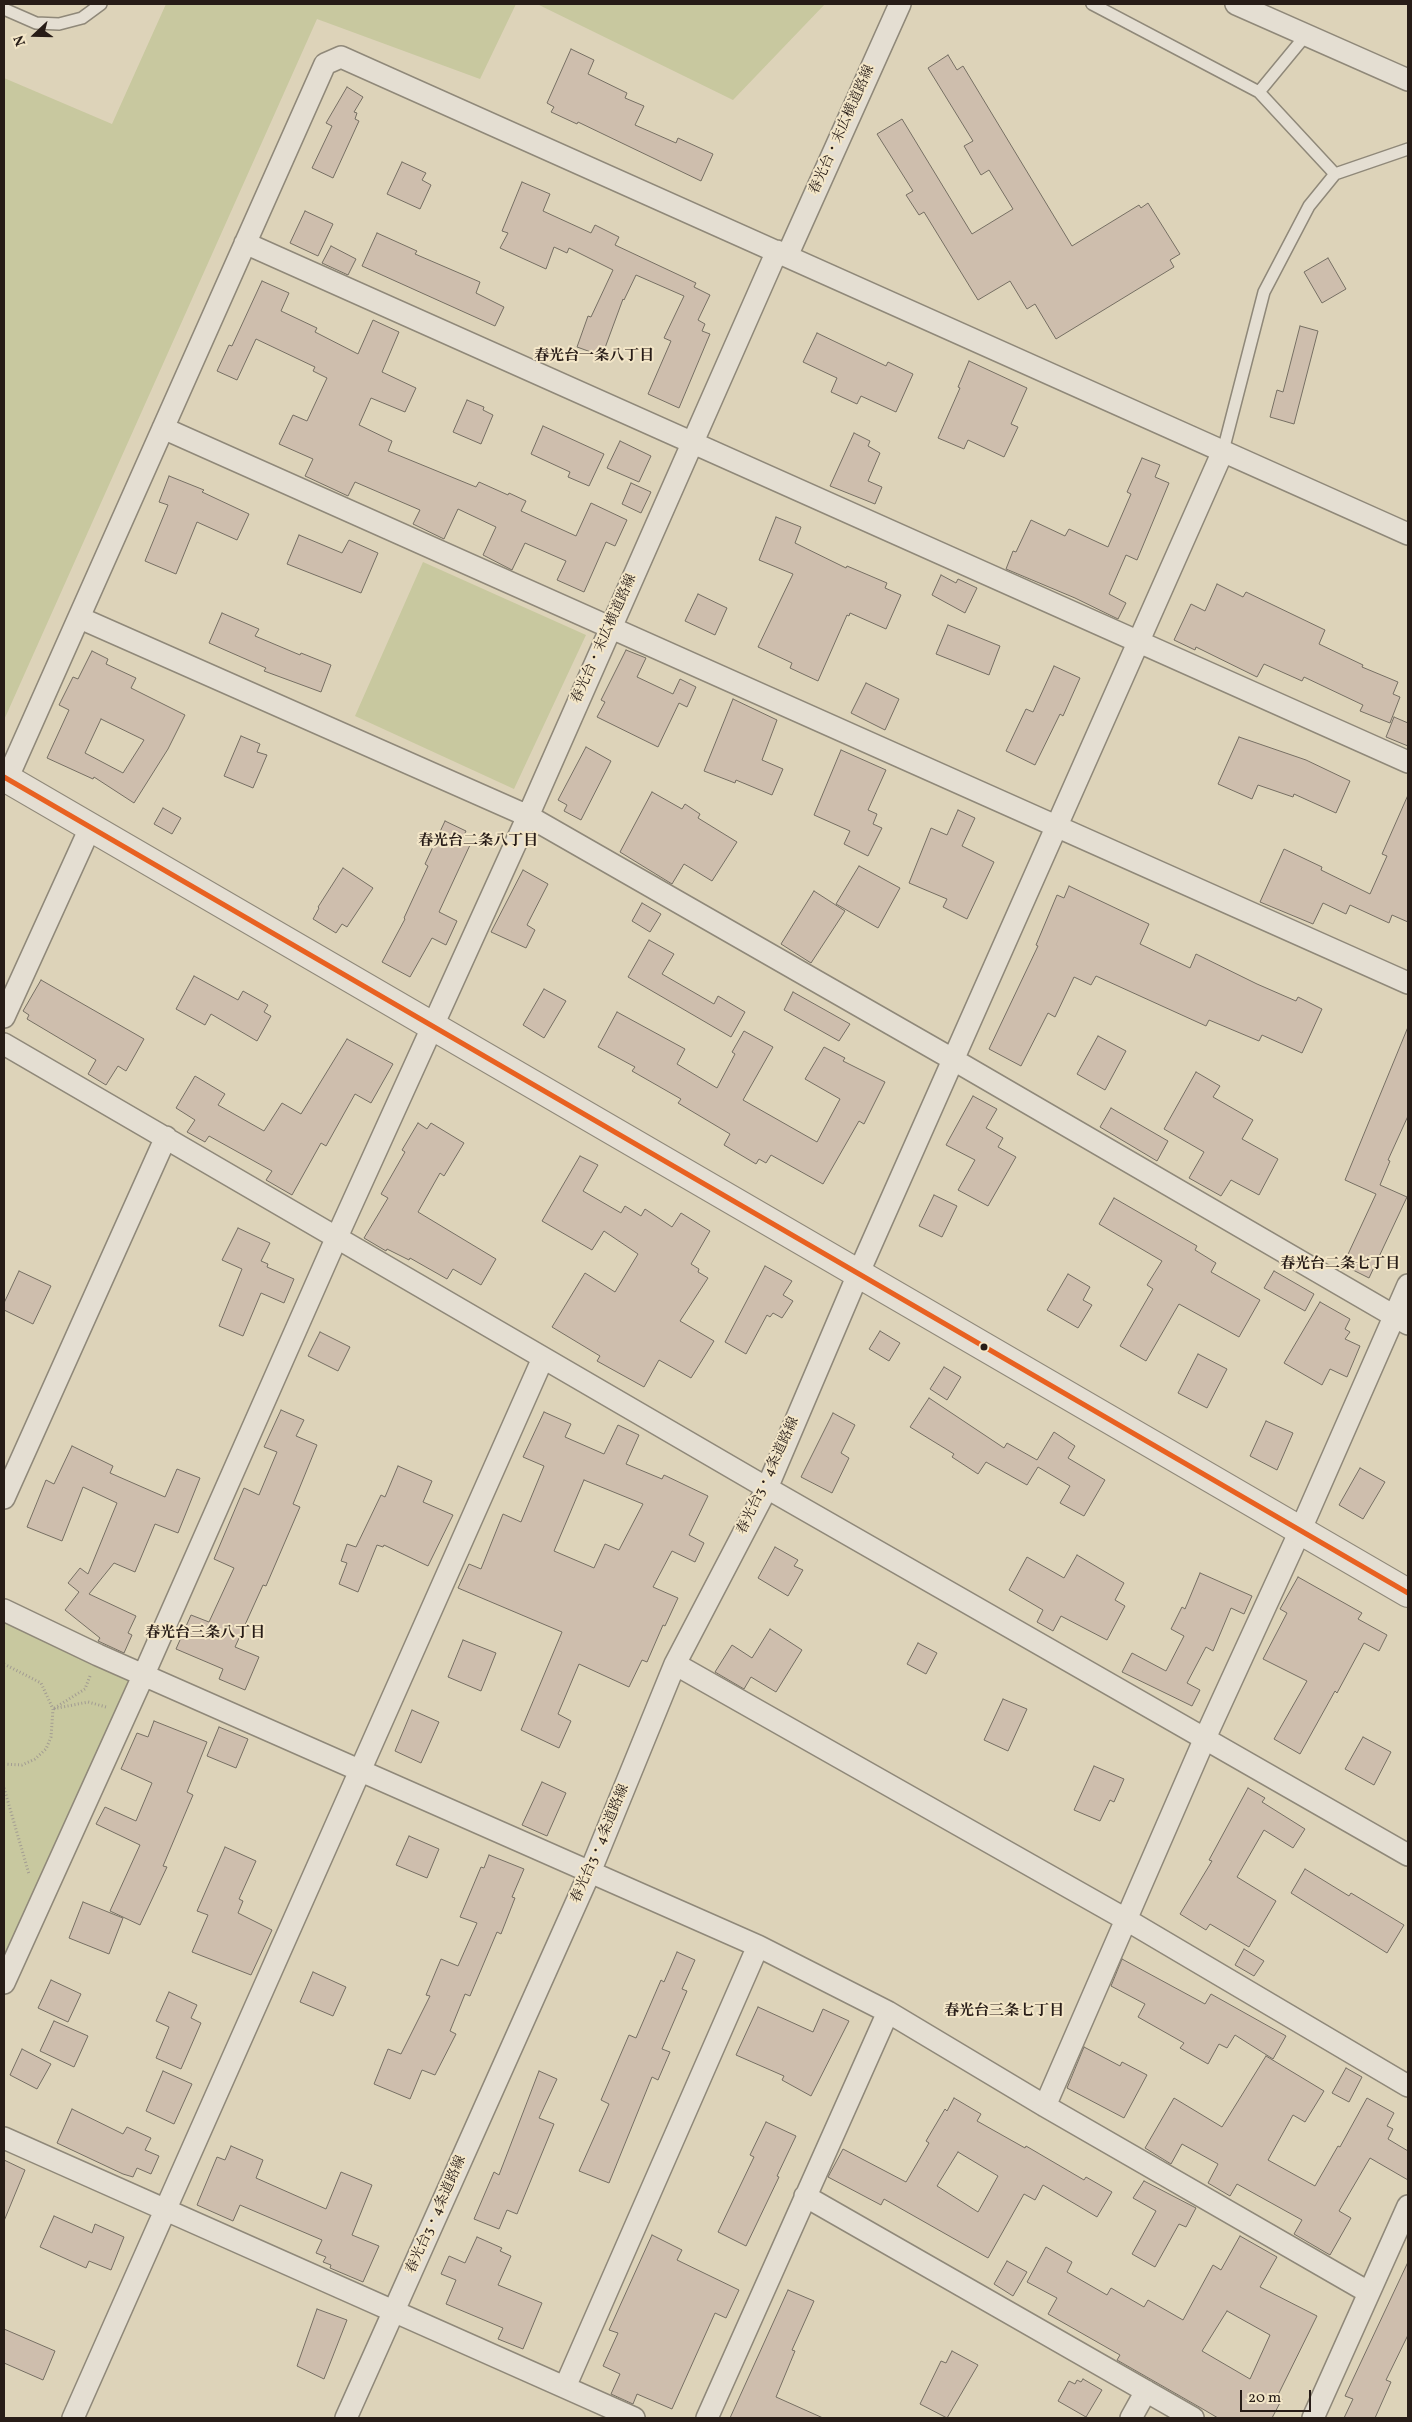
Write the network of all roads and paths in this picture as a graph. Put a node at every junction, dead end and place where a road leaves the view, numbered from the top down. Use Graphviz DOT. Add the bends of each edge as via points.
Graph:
graph roads {
  1 [pos="101,4"];
  2 [pos="900,4"];
  3 [pos="1092,4"];
  4 [pos="1236,4"];
  5 [pos="4,9"];
  6 [pos="1306,35"];
  7 [pos="1408,80"];
  8 [pos="1259,92"];
  9 [pos="1408,149"];
  10 [pos="1335,174"];
  11 [pos="245,243"];
  12 [pos="782,253"];
  13 [pos="163,428"];
  14 [pos="693,442"];
  15 [pos="1223,451"];
  16 [pos="1408,534"];
  17 [pos="80,618"];
  18 [pos="610,627"];
  19 [pos="1140,643"];
  20 [pos="1408,762"];
  21 [pos="6,778"];
  22 [pos="528,816"];
  23 [pos="1057,827"];
  24 [pos="90,828"];
  25 [pos="1408,982"];
  26 [pos="4,1017"];
  27 [pos="431,1027"];
  28 [pos="4,1044"];
  29 [pos="954,1060"];
  30 [pos="166,1137"];
  31 [pos="336,1238"];
  32 [pos="859,1272"];
  33 [pos="1408,1285"];
  34 [pos="1401,1320"];
  35 [pos="543,1358"];
  36 [pos="767,1488"];
  37 [pos="4,1498"];
  38 [pos="1300,1531"];
  39 [pos="1408,1593"];
  40 [pos="4,1610"];
  41 [pos="98,1655"];
  42 [pos="4,1664"];
  43 [pos="675,1664"];
  44 [pos="144,1674"];
  45 [pos="53,1709"];
  46 [pos="126,1714"];
  47 [pos="1205,1738"];
  48 [pos="4,1764"];
  49 [pos="360,1771"];
  50 [pos="4,1788"];
  51 [pos="1408,1855"];
  52 [pos="590,1872"];
  53 [pos="38,1905"];
  54 [pos="1127,1920"];
  55 [pos="758,1946"];
  56 [pos="4,1983"];
  57 [pos="888,2012"];
  58 [pos="1408,2086"];
  59 [pos="1045,2106"];
  60 [pos="4,2138"];
  61 [pos="805,2196"];
  62 [pos="1408,2206"];
  63 [pos="167,2209"];
  64 [pos="1368,2292"];
  65 [pos="395,2311"];
  66 [pos="565,2387"];
  67 [pos="1146,2391"];
  68 [pos="73,2418"];
  69 [pos="346,2418"];
  70 [pos="634,2418"];
  71 [pos="707,2418"];
  72 [pos="1131,2418"];
  73 [pos="1193,2418"];
  74 [pos="1313,2418"];
  1 -- 5 [label="lane" via="82,18 59,24 36,23"];
  2 -- 12 [label="street, 春光台・末広横道路線"];
  3 -- 8 [label="lane"];
  4 -- 6 [label="street"];
  6 -- 7 [label="street"];
  6 -- 8 [label="lane"];
  8 -- 10 [label="lane"];
  9 -- 10 [label="lane"];
  10 -- 15 [label="lane" via="1309,206 1264,292"];
  11 -- 12 [label="street" via="325,64 341,57"];
  11 -- 13 [label="street"];
  11 -- 14 [label="street"];
  12 -- 14 [label="street, 春光台・末広横道路線"];
  12 -- 15 [label="street"];
  13 -- 17 [label="street"];
  13 -- 18 [label="street"];
  14 -- 18 [label="street, 春光台・末広横道路線"];
  14 -- 19 [label="street"];
  15 -- 16 [label="street"];
  15 -- 19 [label="street, 春光台3・4条道路線"];
  17 -- 21 [label="street"];
  17 -- 22 [label="street"];
  18 -- 22 [label="street, 春光台・末広横道路線"];
  18 -- 23 [label="street"];
  19 -- 20 [label="street"];
  19 -- 23 [label="street, 春光台3・4条道路線"];
  21 -- 24 [label="street"];
  22 -- 27 [label="street, 春光台・末広横道路線"];
  22 -- 29 [label="street"];
  23 -- 25 [label="street"];
  23 -- 29 [label="street, 春光台3・4条道路線"];
  24 -- 26 [label="street"];
  24 -- 27 [label="street"];
  27 -- 31 [label="street, 春光台・末広横道路線"];
  27 -- 32 [label="street"];
  28 -- 30 [label="street"];
  29 -- 32 [label="street, 春光台3・4条道路線"];
  29 -- 34 [label="street"];
  30 -- 31 [label="street"];
  30 -- 37 [label="street"];
  31 -- 35 [label="street"];
  31 -- 44 [label="street, 春光台・末広横道路線"];
  32 -- 36 [label="street, 春光台3・4条道路線"];
  32 -- 38 [label="street"];
  33 -- 34 [label="street"];
  34 -- 38 [label="street"];
  35 -- 36 [label="street"];
  35 -- 49 [label="street"];
  36 -- 43 [label="street, 春光台3・4条道路線"];
  36 -- 47 [label="street"];
  38 -- 39 [label="street"];
  38 -- 47 [label="street"];
  40 -- 41 [label="street"];
  41 -- 44 [label="street"];
  41 -- 45 [label="path" via="85,1689"];
  42 -- 45 [label="path" via="41,1683"];
  43 -- 52 [label="street, 春光台3・4条道路線"];
  43 -- 54 [label="street"];
  44 -- 46 [label="street, 春光台・末広横道路線"];
  44 -- 49 [label="street"];
  45 -- 46 [label="path" via="88,1702"];
  45 -- 48 [label="path" via="52,1730 46,1750 22,1764"];
  46 -- 53 [label="street, 春光台・末広横道路線"];
  47 -- 51 [label="street"];
  47 -- 54 [label="street"];
  49 -- 52 [label="street"];
  49 -- 63 [label="street"];
  50 -- 53 [label="path"];
  52 -- 55 [label="street"];
  52 -- 65 [label="street, 春光台3・4条道路線"];
  53 -- 56 [label="street, 春光台・末広横道路線"];
  54 -- 58 [label="street"];
  54 -- 59 [label="street"];
  55 -- 57 [label="street"];
  55 -- 66 [label="street"];
  57 -- 59 [label="street"];
  57 -- 61 [label="street"];
  59 -- 64 [label="street"];
  60 -- 63 [label="street"];
  61 -- 67 [label="street"];
  61 -- 71 [label="street"];
  62 -- 64 [label="street"];
  63 -- 65 [label="street"];
  63 -- 68 [label="street"];
  64 -- 74 [label="street"];
  65 -- 66 [label="street"];
  65 -- 69 [label="street, 春光台3・4条道路線"];
  66 -- 70 [label="street"];
  67 -- 72 [label="street"];
  67 -- 73 [label="street"];
}
